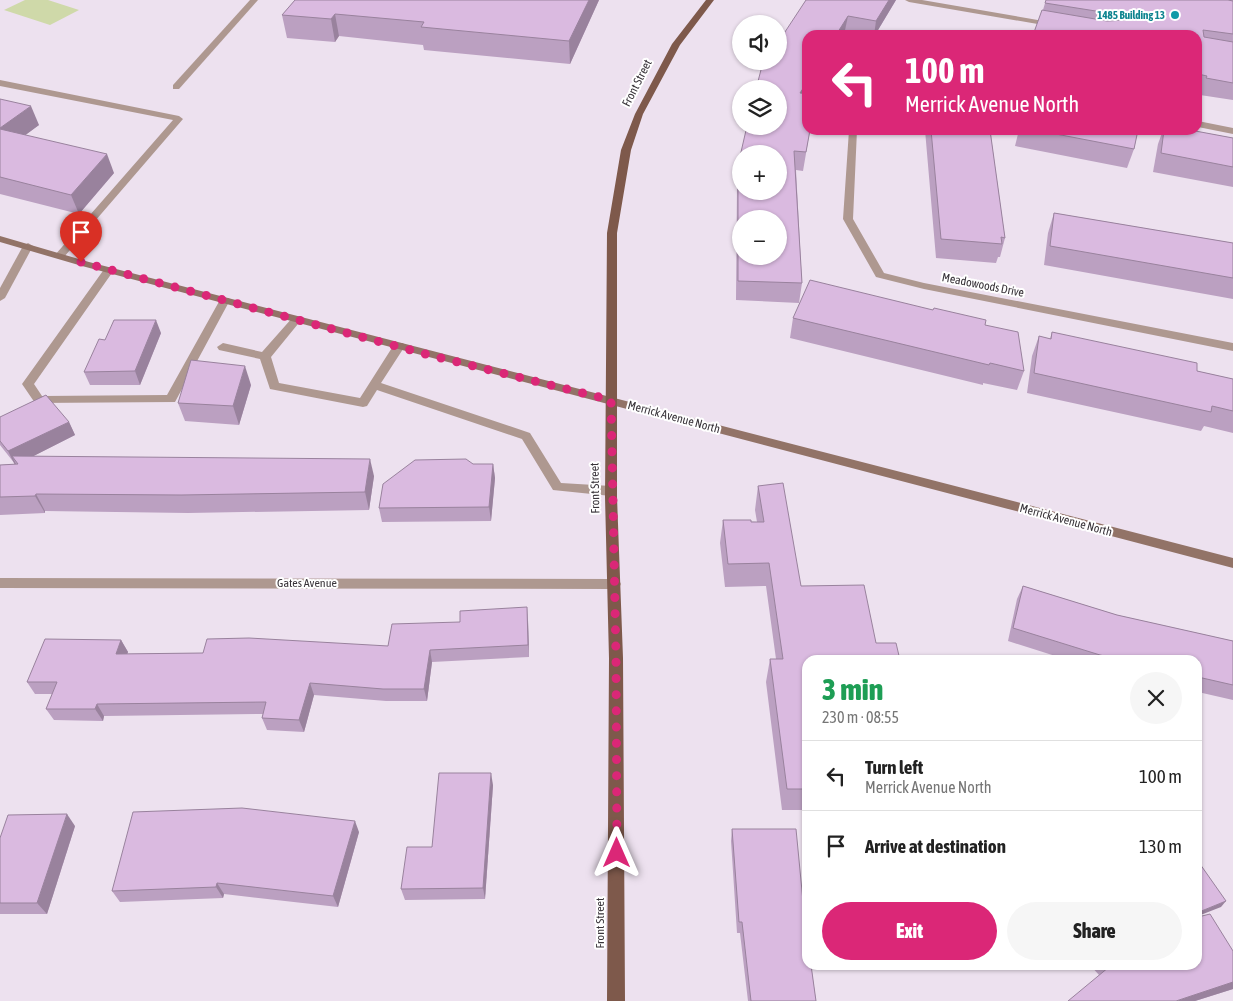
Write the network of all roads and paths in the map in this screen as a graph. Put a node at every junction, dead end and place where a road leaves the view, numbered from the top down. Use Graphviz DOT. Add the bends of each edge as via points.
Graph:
graph roads {
  1 [pos="254,0"];
  2 [pos="710,0"];
  3 [pos="909,0"];
  4 [pos="943,3"];
  5 [pos="1068,27"];
  6 [pos="0,83"];
  7 [pos="176,87"];
  8 [pos="1202,125"];
  9 [pos="1233,131"];
  10 [pos="852,135"];
  11 [pos="0,239"];
  12 [pos="28,246"];
  13 [pos="60,255"];
  14 [pos="108,270"];
  15 [pos="0,298"];
  16 [pos="225,300"];
  17 [pos="296,319"];
  18 [pos="399,346"];
  19 [pos="223,347"];
  20 [pos="1233,347"];
  21 [pos="265,356"];
  22 [pos="374,385"];
  23 [pos="611,400"];
  24 [pos="611,491"];
  25 [pos="1233,563"];
  26 [pos="0,583"];
  27 [pos="614,584"];
  28 [pos="616,1001"];
  1 -- 7 [label="street"];
  2 -- 23 [label="main road, Front Street" via="671,53 642,107 626,150 612,233"];
  3 -- 4 [label="street"];
  4 -- 5 [label="street"];
  6 -- 13 [label="street" via="179,119"];
  8 -- 9 [label="street"];
  10 -- 20 [label="street, Meadowoods Drive" via="848,219 880,275"];
  11 -- 12 [label="main road, Merrick Avenue North"];
  12 -- 13 [label="main road, Merrick Avenue North"];
  12 -- 15 [label="street"];
  13 -- 14 [label="main road, Merrick Avenue North"];
  14 -- 16 [label="main road, Merrick Avenue North"];
  14 -- 16 [label="street" via="28,384 39,400 171,399"];
  16 -- 17 [label="main road, Merrick Avenue North"];
  17 -- 18 [label="main road, Merrick Avenue North"];
  17 -- 21 [label="street"];
  18 -- 22 [label="street"];
  18 -- 23 [label="main road, Merrick Avenue North"];
  19 -- 21 [label="street"];
  21 -- 22 [label="street" via="274,386 363,403"];
  22 -- 24 [label="street" via="526,436 557,487"];
  23 -- 24 [label="main road, Front Street"];
  23 -- 25 [label="main road, Merrick Avenue North"];
  24 -- 27 [label="main road, Front Street"];
  26 -- 27 [label="street, Gates Avenue"];
  27 -- 28 [label="main road, Front Street"];
}
